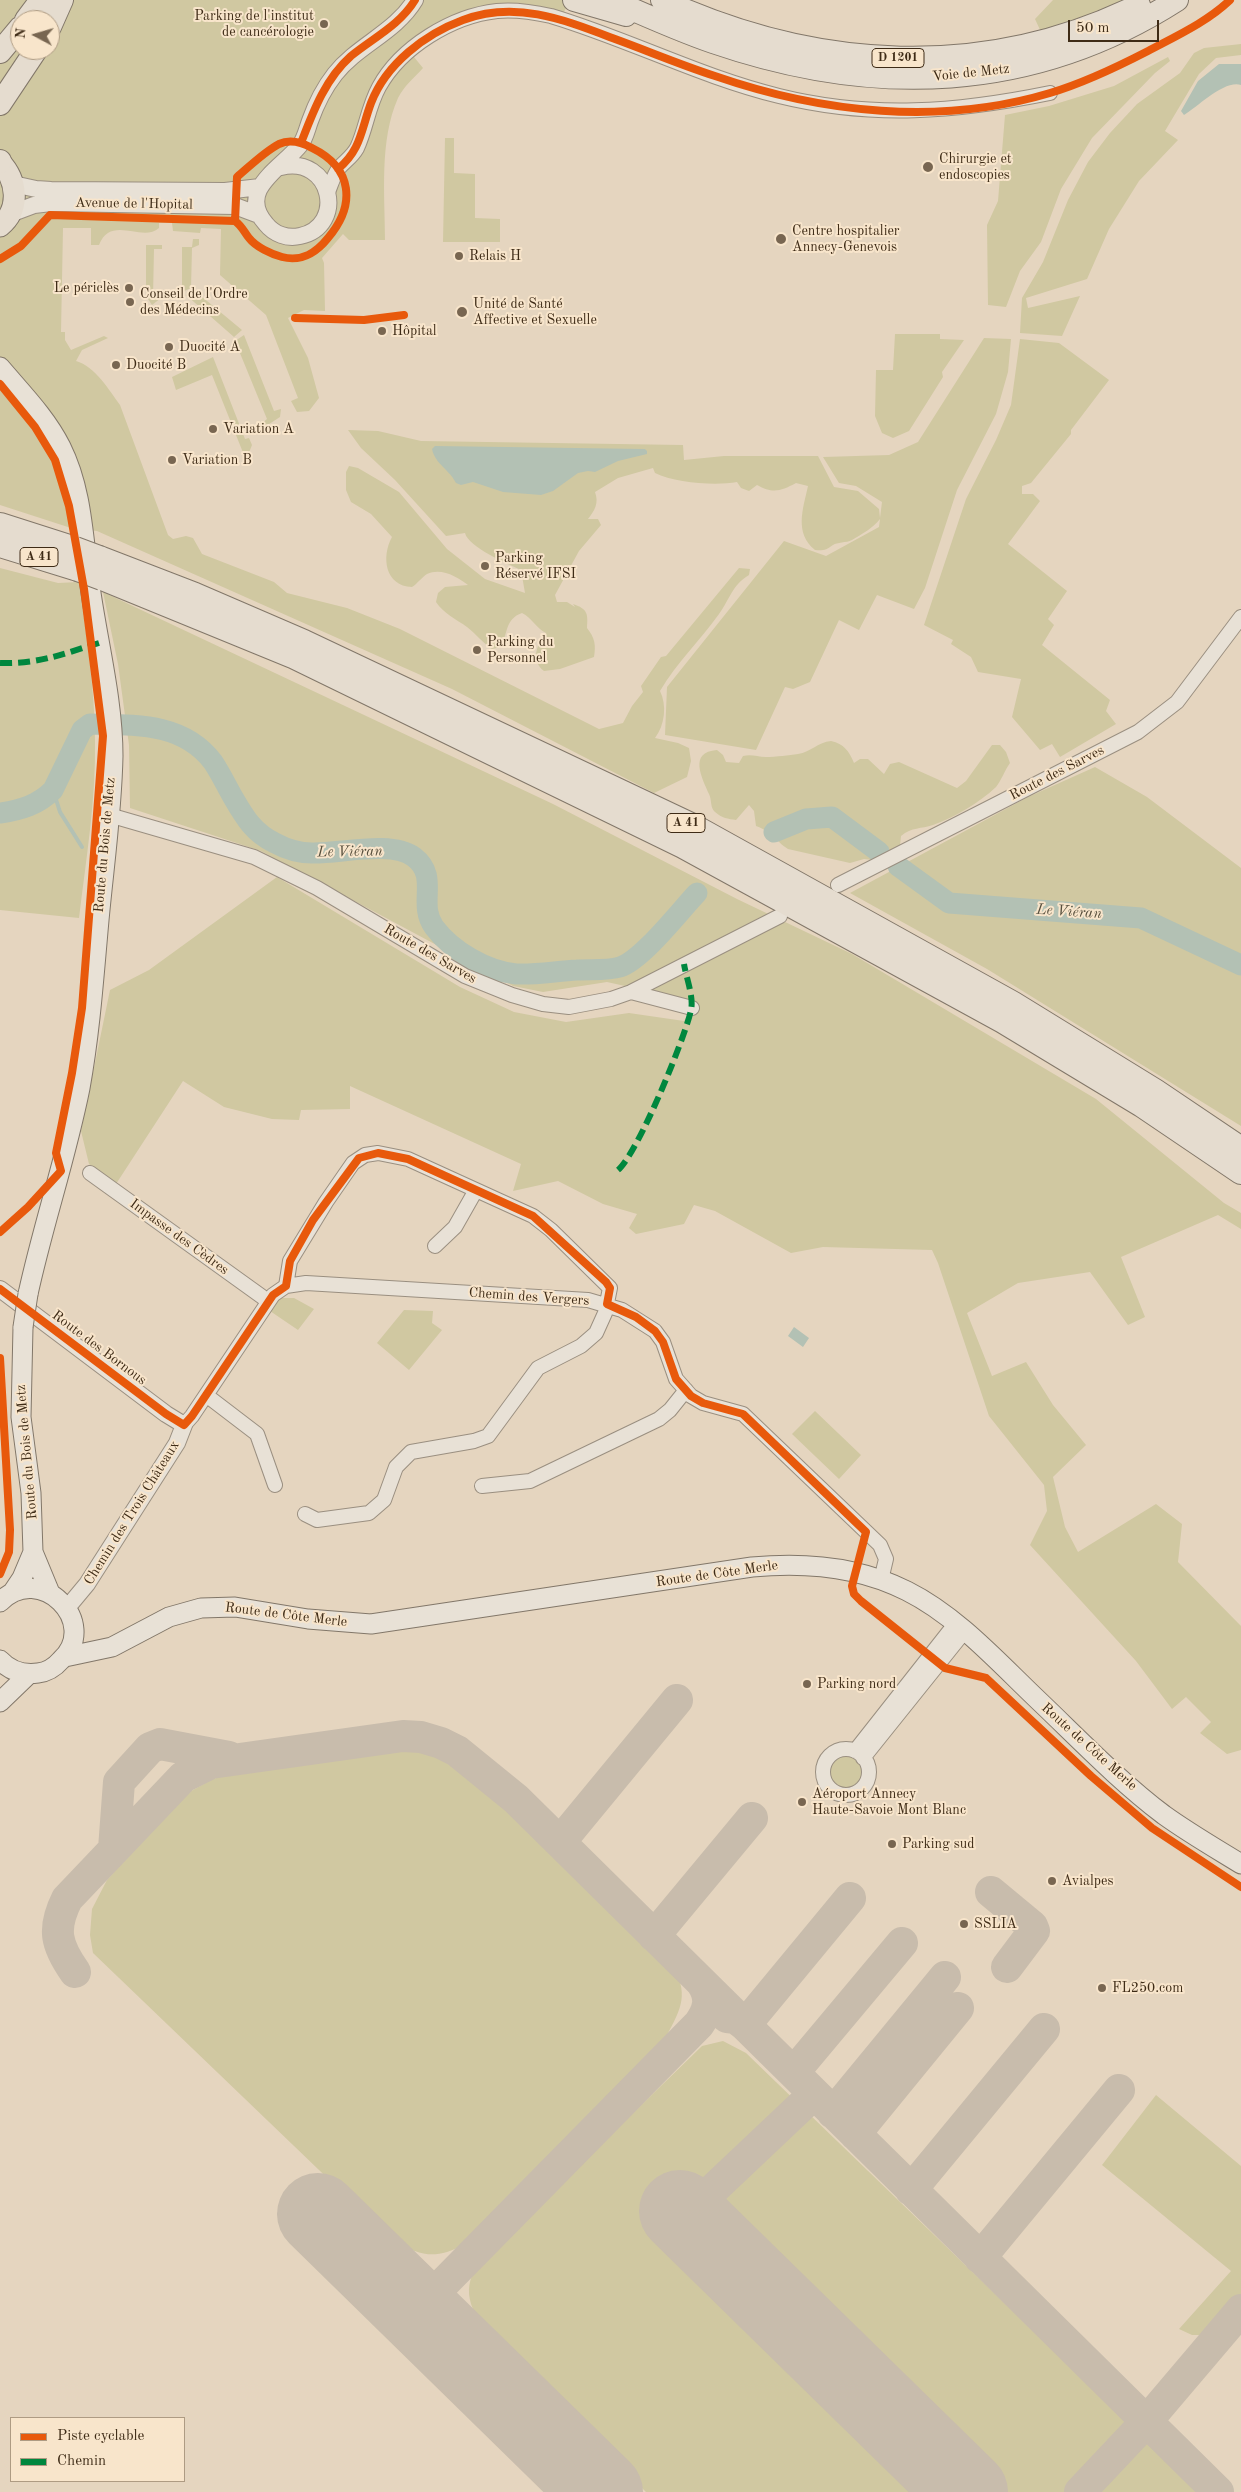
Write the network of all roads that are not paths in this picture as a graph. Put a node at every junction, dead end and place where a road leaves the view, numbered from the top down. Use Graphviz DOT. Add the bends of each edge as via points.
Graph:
graph roads {
  1 [pos="415,0"];
  2 [pos="574,0"];
  3 [pos="611,0"];
  4 [pos="662,0"];
  5 [pos="1149,0"];
  6 [pos="1178,0"];
  7 [pos="685,32"];
  8 [pos="10,40"];
  9 [pos="0,52"];
  10 [pos="29,60"];
  11 [pos="1050,93"];
  12 [pos="0,104"];
  13 [pos="301,143"];
  14 [pos="0,162"];
  15 [pos="281,167"];
  16 [pos="311,169"];
  17 [pos="338,169"];
  18 [pos="13,184"];
  19 [pos="260,187"];
  20 [pos="328,192"];
  21 [pos="260,214"];
  22 [pos="5,220"];
  23 [pos="0,367"];
  24 [pos="0,525"];
  25 [pos="0,545"];
  26 [pos="76,559"];
  27 [pos="101,568"];
  28 [pos="1241,617"];
  29 [pos="109,815"];
  30 [pos="838,885"];
  31 [pos="780,916"];
  32 [pos="631,992"];
  33 [pos="692,1008"];
  34 [pos="1241,1149"];
  35 [pos="1241,1172"];
  36 [pos="90,1173"];
  37 [pos="476,1190"];
  38 [pos="435,1246"];
  39 [pos="286,1286"];
  40 [pos="0,1289"];
  41 [pos="268,1301"];
  42 [pos="607,1304"];
  43 [pos="686,1390"];
  44 [pos="206,1395"];
  45 [pos="184,1425"];
  46 [pos="275,1485"];
  47 [pos="482,1486"];
  48 [pos="305,1514"];
  49 [pos="34,1552"];
  50 [pos="881,1580"];
  51 [pos="50,1593"];
  52 [pos="6,1597"];
  53 [pos="67,1608"];
  54 [pos="959,1628"];
  55 [pos="74,1629"];
  56 [pos="104,1649"];
  57 [pos="65,1657"];
  58 [pos="1,1661"];
  59 [pos="29,1674"];
  60 [pos="0,1694"];
  61 [pos="0,1702"];
  62 [pos="859,1754"];
  63 [pos="1241,1864"];
  1 -- 13 [label="street" via="399,20 354,54 334,75 315,108"];
  2 -- 7 [label="highway, D 1201"];
  3 -- 7 [label="highway, Voie de Metz"];
  4 -- 5 [label="highway, Voie de Metz / D 1201" via="714,21 791,44 846,54 934,59 988,54 1051,40 1112,18"];
  6 -- 7 [label="highway, Voie de Metz / D 1201" via="1091,47 1013,69 940,78 890,78 836,72 742,52"];
  8 -- 9 [label="highway"];
  10 -- 12 [label="highway"];
  11 -- 17 [label="street" via="990,105 932,111 878,112 814,104 714,76 562,19 529,12 499,11 445,28 394,65 372,100 357,148"];
  13 -- 15 [label="street"];
  13 -- 16 [label="street"];
  14 -- 18 [label="main road"];
  15 -- 16 [label="street" via="290,165"];
  15 -- 19 [label="street" via="272,171"];
  16 -- 17 [label="street"];
  16 -- 20 [label="street"];
  17 -- 20 [label="street"];
  18 -- 19 [label="street, Avenue de l'Hopital" via="51,190"];
  18 -- 22 [label="main road" via="15,200"];
  19 -- 21 [label="street" via="257,196"];
  20 -- 21 [label="street" via="325,217 314,230 302,235 278,234 268,227"];
  21 -- 22 [label="street, Avenue de l'Hopital" via="235,206 50,203 34,205"];
  23 -- 29 [label="main road, Route du Bois de Metz" via="50,428 70,471 86,540 90,590 110,710"];
  24 -- 26 [label="highway, A 41"];
  25 -- 26 [label="highway, A 41"];
  26 -- 27 [label="highway, A 41, bridge"];
  27 -- 34 [label="highway, A 41" via="195,595 304,642 693,826 1012,1003 1155,1091"];
  27 -- 35 [label="highway, A 41" via="295,657 683,846 1003,1021 1142,1105"];
  28 -- 30 [label="street, Route des Sarves" via="1177,702 1138,732"];
  29 -- 32 [label="street, Route des Sarves" via="254,857 318,888 465,976 512,995 569,1007"];
  29 -- 49 [label="main road, Route du Bois de Metz, bridge" via="83,1071 66,1151 37,1253 23,1327 21,1417"];
  31 -- 32 [label="street, Route des Sarves"];
  32 -- 33 [label="street"];
  36 -- 41 [label="street, Impasse des Cèdres"];
  37 -- 38 [label="street" via="455,1227"];
  37 -- 39 [label="street" via="399,1156 371,1153 359,1158 313,1220 290,1261"];
  37 -- 42 [label="street" via="537,1219 608,1285"];
  39 -- 41 [label="street, Chemin des Trois Châteaux"];
  39 -- 42 [label="street, Chemin des Vergers" via="306,1283 514,1294"];
  40 -- 45 [label="street, Route des Bornous"];
  41 -- 44 [label="street, Chemin des Trois Châteaux"];
  42 -- 43 [label="street" via="650,1326 663,1342 673,1371"];
  42 -- 48 [label="street, Chemin des Vergers" via="600,1327 591,1338 538,1368 488,1436 411,1452 396,1467 384,1500 369,1513 317,1520"];
  43 -- 47 [label="street" via="659,1419 530,1481"];
  43 -- 50 [label="street" via="704,1403 743,1414 880,1545 885,1554"];
  44 -- 45 [label="street, Chemin des Trois Châteaux"];
  44 -- 46 [label="street" via="257,1434"];
  45 -- 53 [label="street, Chemin des Trois Châteaux" via="177,1443 88,1584"];
  49 -- 51 [label="main road, Route du Bois de Metz"];
  49 -- 52 [label="main road, Route du Bois de Metz" via="22,1578"];
  50 -- 54 [label="main road, Route de Côte Merle" via="917,1596"];
  50 -- 56 [label="main road, Route de Côte Merle" via="834,1568 776,1565 371,1624 217,1606 169,1617"];
  51 -- 52 [label="main road" via="25,1589"];
  51 -- 53 [label="main road"];
  53 -- 55 [label="main road"];
  54 -- 62 [label="street"];
  54 -- 63 [label="main road, Route de Côte Merle" via="1164,1814"];
  55 -- 56 [label="main road"];
  55 -- 57 [label="main road"];
  56 -- 57 [label="main road, Route de Côte Merle"];
  57 -- 59 [label="main road" via="55,1667"];
  58 -- 59 [label="main road" via="9,1668"];
  58 -- 60 [label="main road"];
  59 -- 61 [label="main road"];
}
